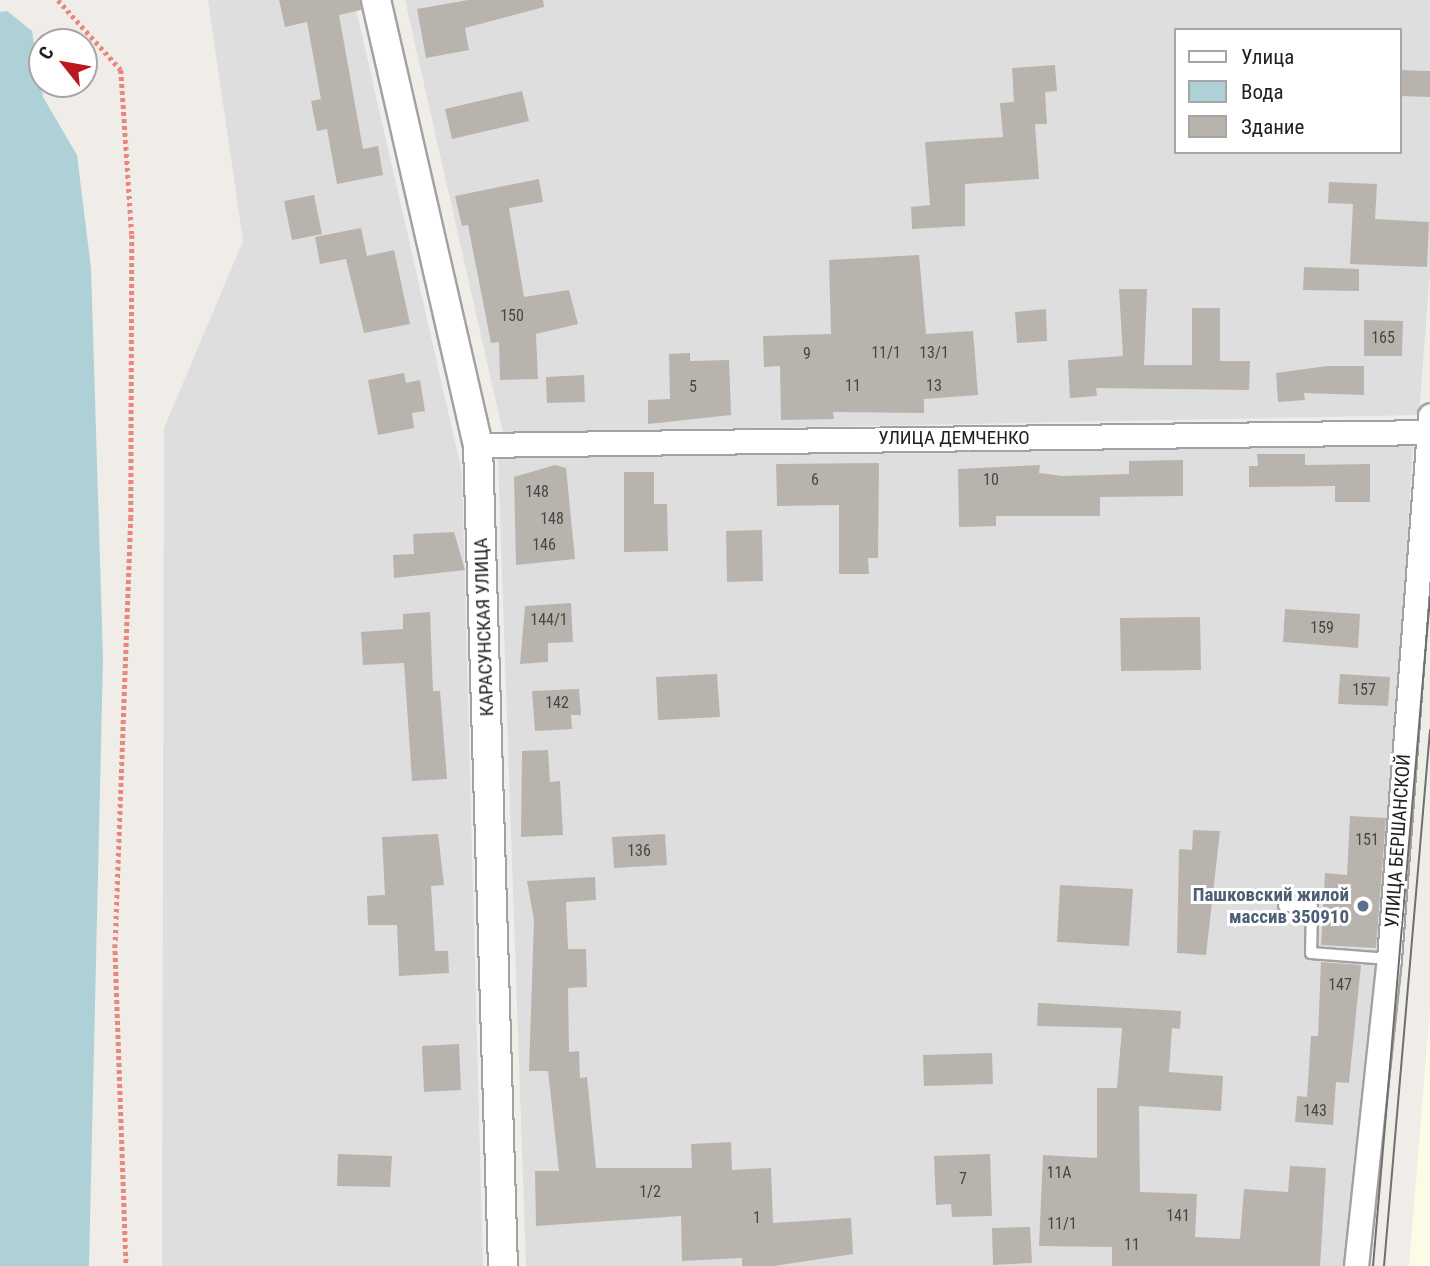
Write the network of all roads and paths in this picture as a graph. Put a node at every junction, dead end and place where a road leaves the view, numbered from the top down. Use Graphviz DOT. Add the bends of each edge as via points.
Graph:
graph roads {
  1 [pos="58,0"];
  2 [pos="376,0"];
  3 [pos="1430,427"];
  4 [pos="478,445"];
  5 [pos="1284,906"];
  6 [pos="1389,959"];
  7 [pos="126,1266"];
  8 [pos="503,1266"];
  9 [pos="1356,1266"];
  1 -- 7 [label="path" via="121,70 132,235 131,517 116,944"];
  2 -- 4 [label="street, КАРАСУНСКАЯ УЛИЦА"];
  3 -- 4 [label="street, УЛИЦА ДЕМЧЕНКО"];
  3 -- 6 [label="street, УЛИЦА БЕРШАНСКОЙ"];
  4 -- 8 [label="street, КАРАСУНСКАЯ УЛИЦА"];
  5 -- 6 [label="lane" via="1312,907 1311,953"];
  6 -- 9 [label="street, УЛИЦА БЕРШАНСКОЙ"];
}
